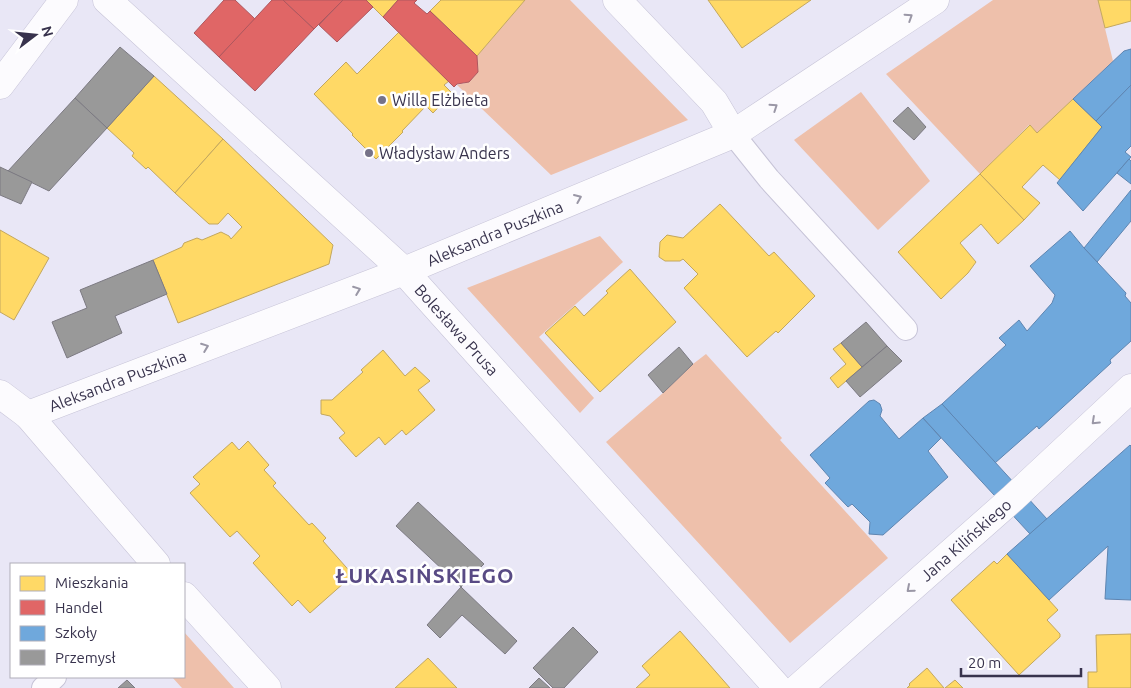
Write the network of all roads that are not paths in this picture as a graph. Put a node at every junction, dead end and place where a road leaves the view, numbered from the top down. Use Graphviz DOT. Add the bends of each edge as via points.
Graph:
graph roads {
  1 [pos="64,0"];
  2 [pos="107,0"];
  3 [pos="617,0"];
  4 [pos="936,0"];
  5 [pos="0,85"];
  6 [pos="733,134"];
  7 [pos="404,271"];
  8 [pos="906,329"];
  9 [pos="1131,388"];
  10 [pos="0,394"];
  11 [pos="28,415"];
  12 [pos="155,563"];
  13 [pos="185,597"];
  14 [pos="54,678"];
  15 [pos="43,688"];
  16 [pos="267,688"];
  17 [pos="778,688"];
  18 [pos="798,688"];
  1 -- 5 [label="street"];
  2 -- 7 [label="street, Bolesława Prusa"];
  3 -- 6 [label="street" via="714,102"];
  6 -- 4 [label="street, Aleksandra Puszkina, one-way"];
  7 -- 6 [label="street, Aleksandra Puszkina, one-way"];
  6 -- 8 [label="lane" via="769,179"];
  11 -- 7 [label="street, Aleksandra Puszkina, one-way"];
  7 -- 17 [label="street, Bolesława Prusa"];
  9 -- 18 [label="street, Jana Kilińskiego, one-way" via="1013,498"];
  10 -- 11 [label="street"];
  11 -- 12 [label="street"];
  13 -- 16 [label="street"];
  14 -- 15 [label="lane"];
}
